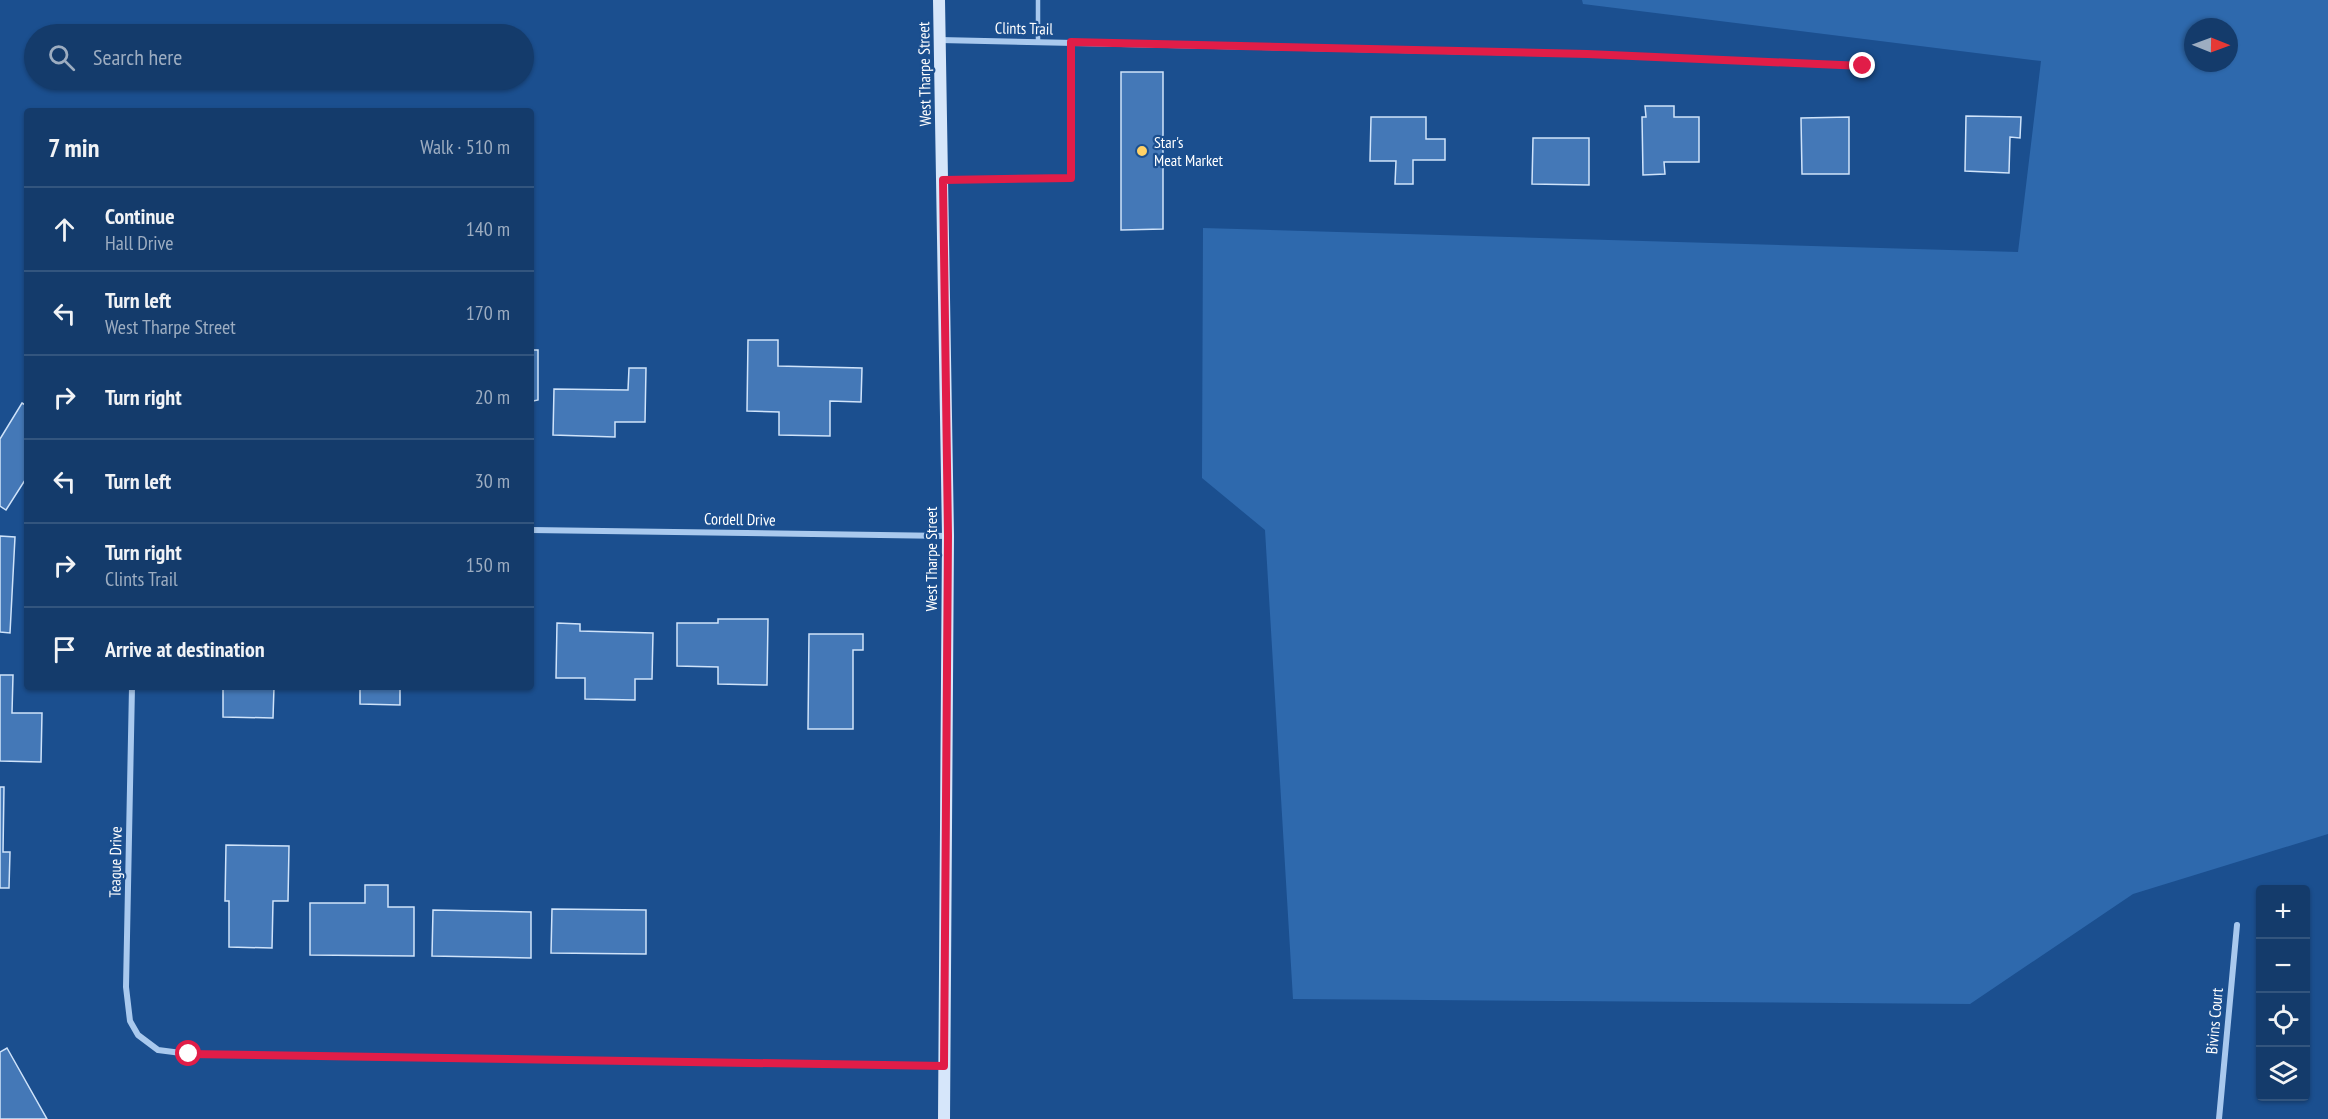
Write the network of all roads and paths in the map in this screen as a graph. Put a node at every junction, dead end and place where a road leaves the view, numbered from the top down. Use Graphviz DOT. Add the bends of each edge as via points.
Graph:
graph roads {
  1 [pos="939,0"];
  2 [pos="1038,0"];
  3 [pos="940,40"];
  4 [pos="1038,42"];
  5 [pos="1071,42"];
  6 [pos="1863,66"];
  7 [pos="943,180"];
  8 [pos="534,530"];
  9 [pos="948,536"];
  10 [pos="132,690"];
  11 [pos="2237,925"];
  12 [pos="944,1066"];
  13 [pos="944,1119"];
  14 [pos="2219,1119"];
  1 -- 3 [label="main road, West Tharpe Street"];
  2 -- 4 [label="lane"];
  3 -- 4 [label="street, Clints Trail"];
  3 -- 7 [label="main road, West Tharpe Street"];
  4 -- 5 [label="street, Clints Trail"];
  5 -- 6 [label="street, Clints Trail" via="1587,54"];
  5 -- 7 [label="lane" via="1071,178"];
  7 -- 9 [label="main road, West Tharpe Street"];
  8 -- 9 [label="street, Cordell Drive"];
  9 -- 12 [label="main road, West Tharpe Street"];
  10 -- 12 [label="street, Teague Drive" via="126,987 130,1022 138,1035 159,1050 189,1054"];
  11 -- 14 [label="street, Bivins Court"];
  12 -- 13 [label="main road, West Tharpe Street"];
}
